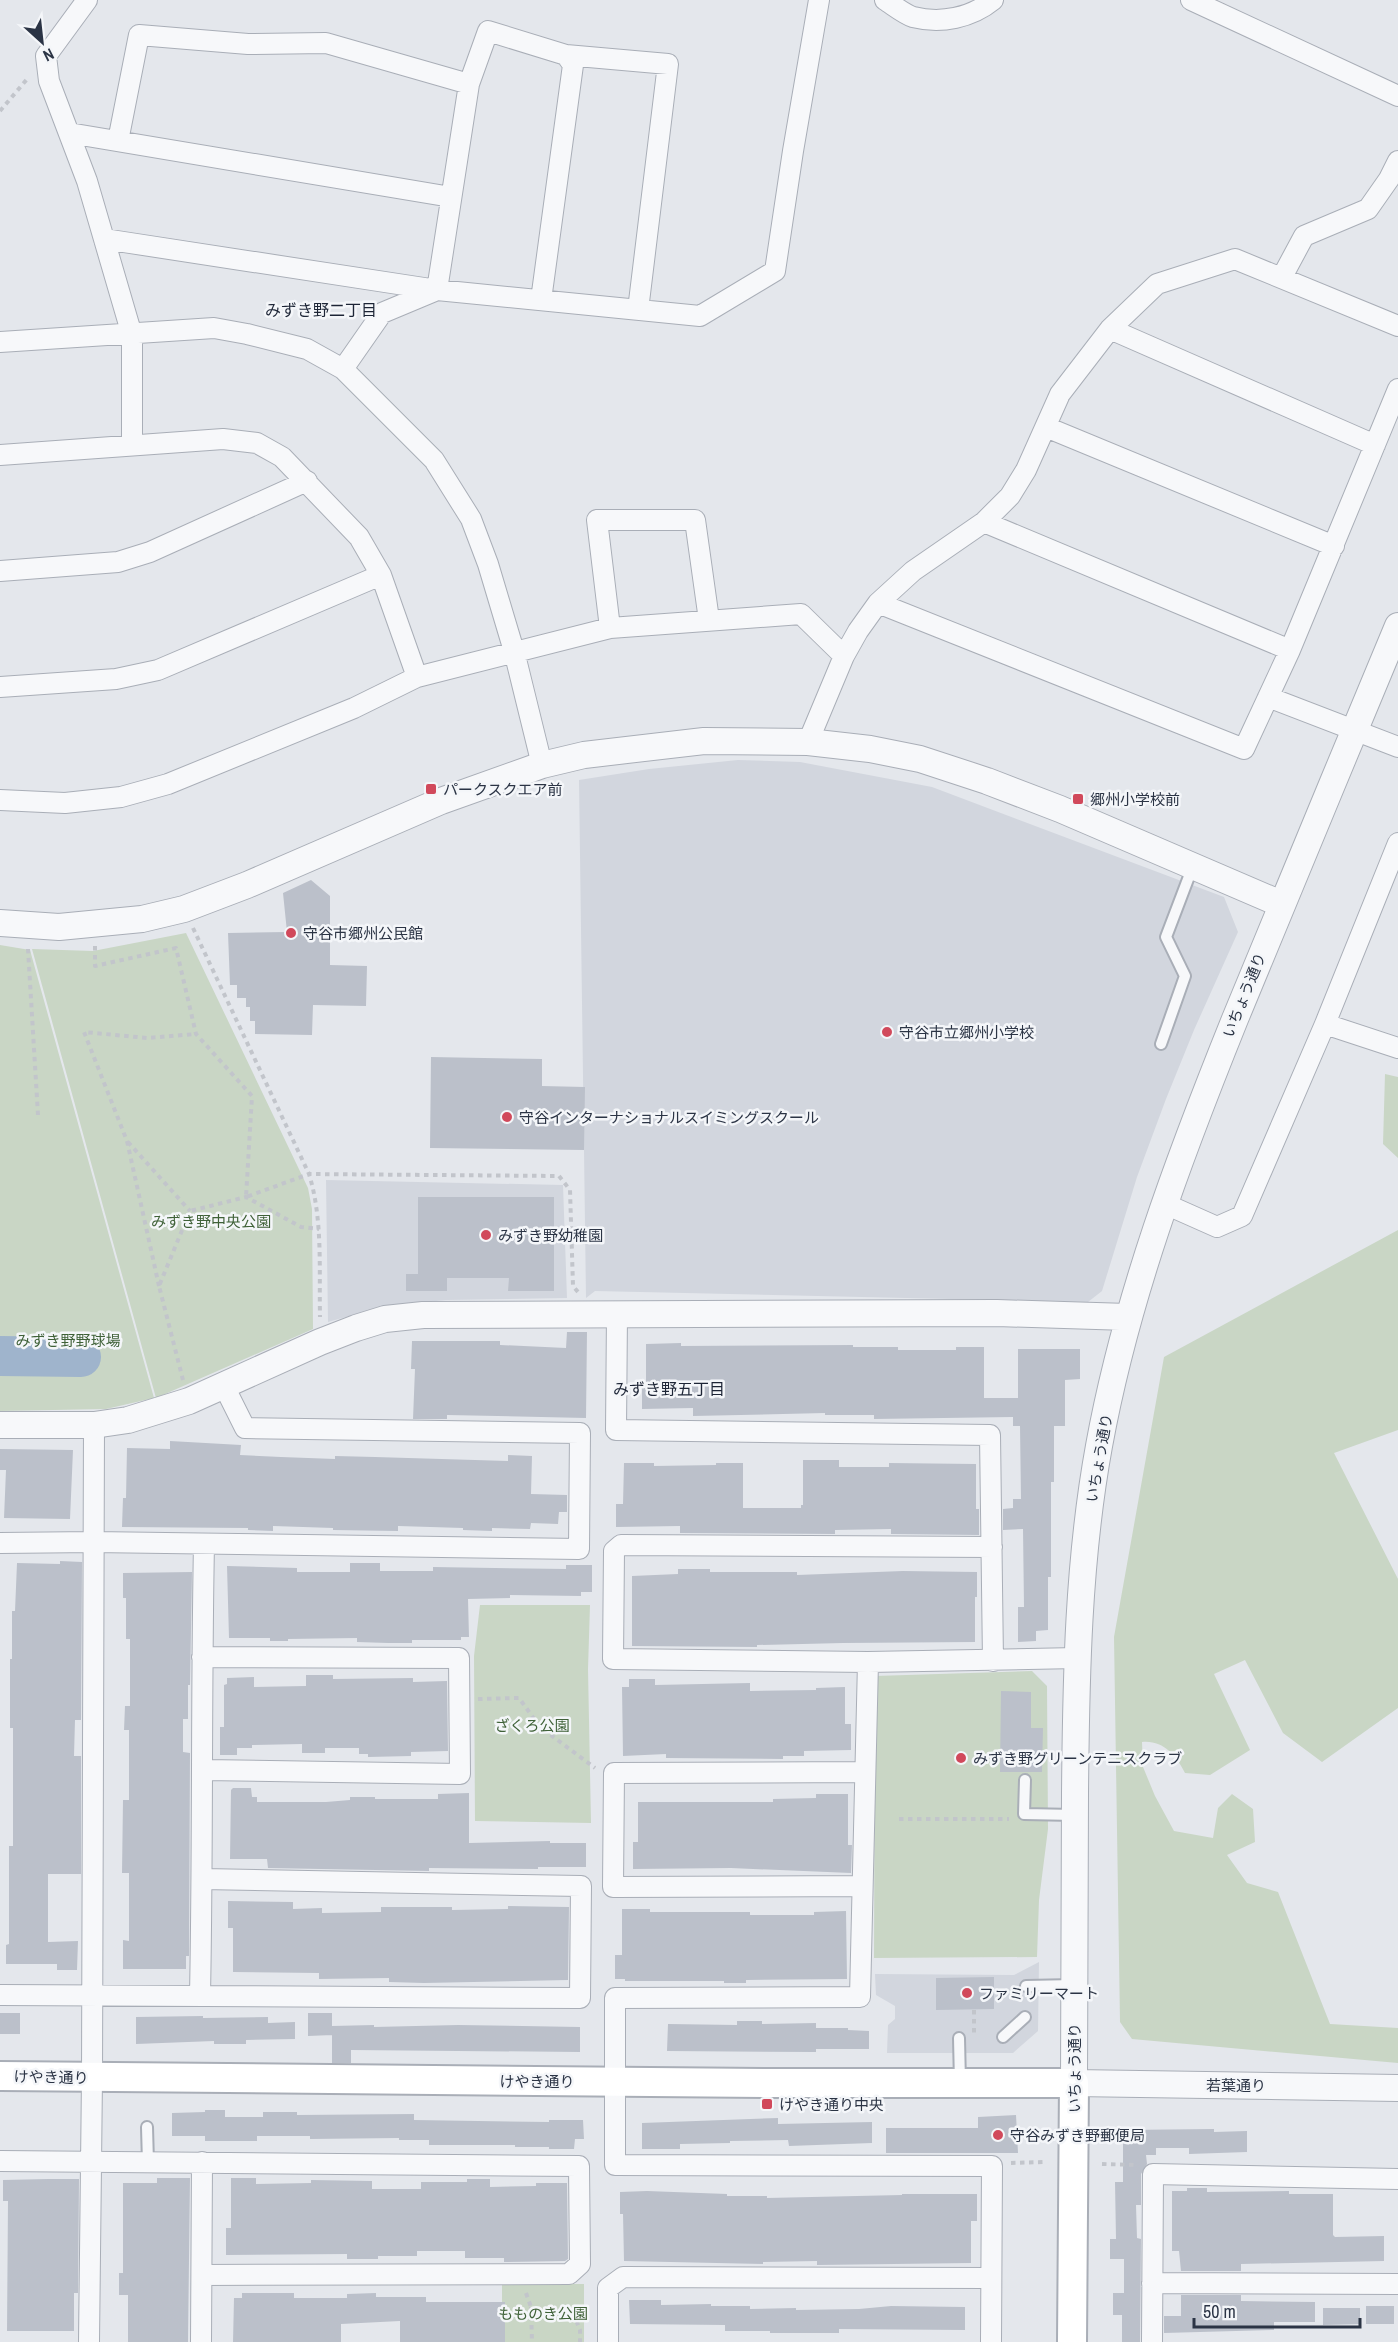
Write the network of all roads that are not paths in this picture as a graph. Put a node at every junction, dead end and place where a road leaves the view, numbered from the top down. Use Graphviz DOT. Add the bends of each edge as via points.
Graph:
graph roads {
  1 [pos="87,0"];
  2 [pos="819,0"];
  3 [pos="885,0"];
  4 [pos="993,0"];
  5 [pos="1191,0"];
  6 [pos="566,55"];
  7 [pos="469,84"];
  8 [pos="1398,96"];
  9 [pos="69,132"];
  10 [pos="118,141"];
  11 [pos="1398,161"];
  12 [pos="451,197"];
  13 [pos="104,239"];
  14 [pos="1282,277"];
  15 [pos="437,290"];
  16 [pos="541,300"];
  17 [pos="638,310"];
  18 [pos="1398,326"];
  19 [pos="1110,329"];
  20 [pos="132,334"];
  21 [pos="0,342"];
  22 [pos="343,369"];
  23 [pos="1398,389"];
  24 [pos="1046,427"];
  25 [pos="132,444"];
  26 [pos="1375,445"];
  27 [pos="0,455"];
  28 [pos="307,481"];
  29 [pos="984,522"];
  30 [pos="1334,546"];
  31 [pos="0,570"];
  32 [pos="381,575"];
  33 [pos="878,603"];
  34 [pos="709,620"];
  35 [pos="1398,626"];
  36 [pos="610,628"];
  37 [pos="1290,650"];
  38 [pos="514,651"];
  39 [pos="844,656"];
  40 [pos="417,677"];
  41 [pos="0,687"];
  42 [pos="1268,697"];
  43 [pos="1355,730"];
  44 [pos="808,742"];
  45 [pos="1398,747"];
  46 [pos="542,765"];
  47 [pos="0,800"];
  48 [pos="1398,843"];
  49 [pos="1192,866"];
  50 [pos="1281,904"];
  51 [pos="0,923"];
  52 [pos="1325,1024"];
  53 [pos="1161,1044"];
  54 [pos="1398,1048"];
  55 [pos="1164,1203"];
  56 [pos="617,1313"];
  57 [pos="1128,1317"];
  58 [pos="224,1386"];
  59 [pos="0,1425"];
  60 [pos="94,1425"];
  61 [pos="93,1542"];
  62 [pos="0,1543"];
  63 [pos="204,1544"];
  64 [pos="992,1547"];
  65 [pos="202,1657"];
  66 [pos="1077,1658"];
  67 [pos="993,1661"];
  68 [pos="868,1662"];
  69 [pos="204,1770"];
  70 [pos="865,1772"];
  71 [pos="1024,1780"];
  72 [pos="1075,1815"];
  73 [pos="202,1879"];
  74 [pos="862,1886"];
  75 [pos="1074,1985"];
  76 [pos="1026,1986"];
  77 [pos="0,1995"];
  78 [pos="91,1995"];
  79 [pos="200,1995"];
  80 [pos="1025,2018"];
  81 [pos="1003,2037"];
  82 [pos="959,2038"];
  83 [pos="0,2076"];
  84 [pos="92,2077"];
  85 [pos="614,2081"];
  86 [pos="960,2083"];
  87 [pos="1074,2083"];
  88 [pos="1398,2088"];
  89 [pos="147,2127"];
  90 [pos="0,2161"];
  91 [pos="90,2161"];
  92 [pos="202,2162"];
  93 [pos="148,2163"];
  94 [pos="1398,2179"];
  95 [pos="202,2275"];
  96 [pos="991,2278"];
  97 [pos="1152,2283"];
  98 [pos="1398,2284"];
  99 [pos="89,2342"];
  100 [pos="201,2342"];
  101 [pos="608,2342"];
  102 [pos="991,2342"];
  103 [pos="1072,2342"];
  104 [pos="1152,2342"];
  1 -- 9 [label="street" via="46,56 49,81"];
  2 -- 17 [label="street" via="775,271 700,316"];
  3 -- 4 [label="street" via="911,17 937,20 961,18"];
  5 -- 8 [label="street"];
  6 -- 7 [label="street" via="488,31"];
  6 -- 16 [label="street" via="573,65"];
  6 -- 17 [label="street" via="668,64"];
  7 -- 10 [label="street" via="326,43 248,44 139,35"];
  7 -- 12 [label="street"];
  9 -- 10 [label="street"];
  9 -- 13 [label="street"];
  10 -- 12 [label="street"];
  11 -- 14 [label="street" via="1368,209 1304,236"];
  12 -- 15 [label="street"];
  13 -- 15 [label="street"];
  13 -- 20 [label="street"];
  14 -- 18 [label="street"];
  14 -- 19 [label="street" via="1234,259 1157,285"];
  15 -- 16 [label="street"];
  15 -- 22 [label="street" via="382,313"];
  16 -- 17 [label="street"];
  19 -- 24 [label="street" via="1060,394"];
  19 -- 26 [label="street"];
  20 -- 21 [label="street"];
  20 -- 22 [label="street" via="214,328 307,349"];
  20 -- 25 [label="street"];
  22 -- 38 [label="street" via="434,460 471,519"];
  23 -- 26 [label="street"];
  24 -- 29 [label="street" via="1010,496"];
  24 -- 30 [label="street"];
  25 -- 27 [label="street"];
  25 -- 28 [label="street" via="223,439 257,443 282,457"];
  26 -- 30 [label="street"];
  28 -- 31 [label="street" via="150,552 118,562"];
  28 -- 32 [label="street" via="359,537"];
  29 -- 33 [label="street" via="913,571"];
  29 -- 37 [label="street"];
  30 -- 37 [label="street"];
  32 -- 40 [label="street"];
  32 -- 41 [label="street" via="158,670 116,679"];
  33 -- 39 [label="street"];
  33 -- 42 [label="street" via="1244,749"];
  34 -- 36 [label="street"];
  34 -- 36 [label="street" via="695,520 597,520"];
  34 -- 39 [label="street" via="801,614"];
  35 -- 43 [label="street, いちょう通り"];
  36 -- 38 [label="street"];
  37 -- 42 [label="street"];
  38 -- 40 [label="street"];
  38 -- 46 [label="street"];
  39 -- 44 [label="street"];
  40 -- 47 [label="street" via="354,708 168,784 121,797 65,803"];
  42 -- 43 [label="street"];
  43 -- 45 [label="street"];
  43 -- 50 [label="street, いちょう通り"];
  44 -- 46 [label="street" via="704,741 584,755"];
  44 -- 49 [label="street" via="870,749 931,763 1060,808"];
  46 -- 51 [label="street" via="441,801 184,909 142,919 59,927"];
  48 -- 52 [label="street"];
  49 -- 50 [label="street"];
  49 -- 53 [label="lane" via="1166,937 1185,976"];
  50 -- 55 [label="street, いちょう通り"];
  52 -- 54 [label="street"];
  52 -- 55 [label="street" via="1242,1216 1217,1227"];
  55 -- 57 [label="street, いちょう通り"];
  56 -- 57 [label="street"];
  56 -- 58 [label="street" via="423,1315 385,1319 320,1342"];
  56 -- 64 [label="street" via="616,1430 990,1435"];
  57 -- 66 [label="street, いちょう通り" via="1097,1458 1084,1553"];
  58 -- 60 [label="street" via="128,1420"];
  58 -- 63 [label="street" via="245,1428 580,1433 579,1549"];
  59 -- 60 [label="street"];
  60 -- 61 [label="street"];
  61 -- 62 [label="street"];
  61 -- 63 [label="street"];
  61 -- 78 [label="street"];
  63 -- 65 [label="street"];
  64 -- 67 [label="street"];
  64 -- 68 [label="street" via="621,1545 614,1551 613,1659"];
  65 -- 69 [label="street"];
  65 -- 69 [label="street" via="459,1658 460,1774"];
  66 -- 67 [label="street"];
  66 -- 72 [label="street, いちょう通り"];
  67 -- 68 [label="street"];
  68 -- 70 [label="street"];
  69 -- 73 [label="street"];
  70 -- 74 [label="street"];
  70 -- 74 [label="street" via="614,1773 613,1887"];
  71 -- 72 [label="lane" via="1024,1814"];
  72 -- 75 [label="street, いちょう通り"];
  73 -- 79 [label="street"];
  73 -- 79 [label="street" via="581,1886 580,1998"];
  74 -- 85 [label="street" via="860,1997 615,1998"];
  75 -- 76 [label="lane"];
  75 -- 87 [label="street, いちょう通り"];
  77 -- 78 [label="street"];
  78 -- 79 [label="street"];
  78 -- 84 [label="street"];
  80 -- 81 [label="lane"];
  82 -- 86 [label="lane"];
  83 -- 84 [label="main road, けやき通り"];
  84 -- 85 [label="main road, けやき通り"];
  84 -- 91 [label="street"];
  85 -- 86 [label="main road, けやき通り"];
  85 -- 96 [label="street" via="615,2165 992,2166"];
  86 -- 87 [label="main road, けやき通り"];
  87 -- 88 [label="street, 若葉通り"];
  87 -- 103 [label="main road, いちょう通り"];
  89 -- 93 [label="lane"];
  90 -- 91 [label="street"];
  91 -- 93 [label="street"];
  91 -- 99 [label="street"];
  92 -- 93 [label="street"];
  92 -- 95 [label="street"];
  92 -- 95 [label="street" via="579,2166 580,2264 569,2274"];
  94 -- 97 [label="street" via="1153,2174"];
  95 -- 100 [label="street"];
  96 -- 101 [label="street" via="622,2277 608,2288"];
  96 -- 102 [label="street"];
  97 -- 98 [label="street"];
  97 -- 104 [label="street"];
}
